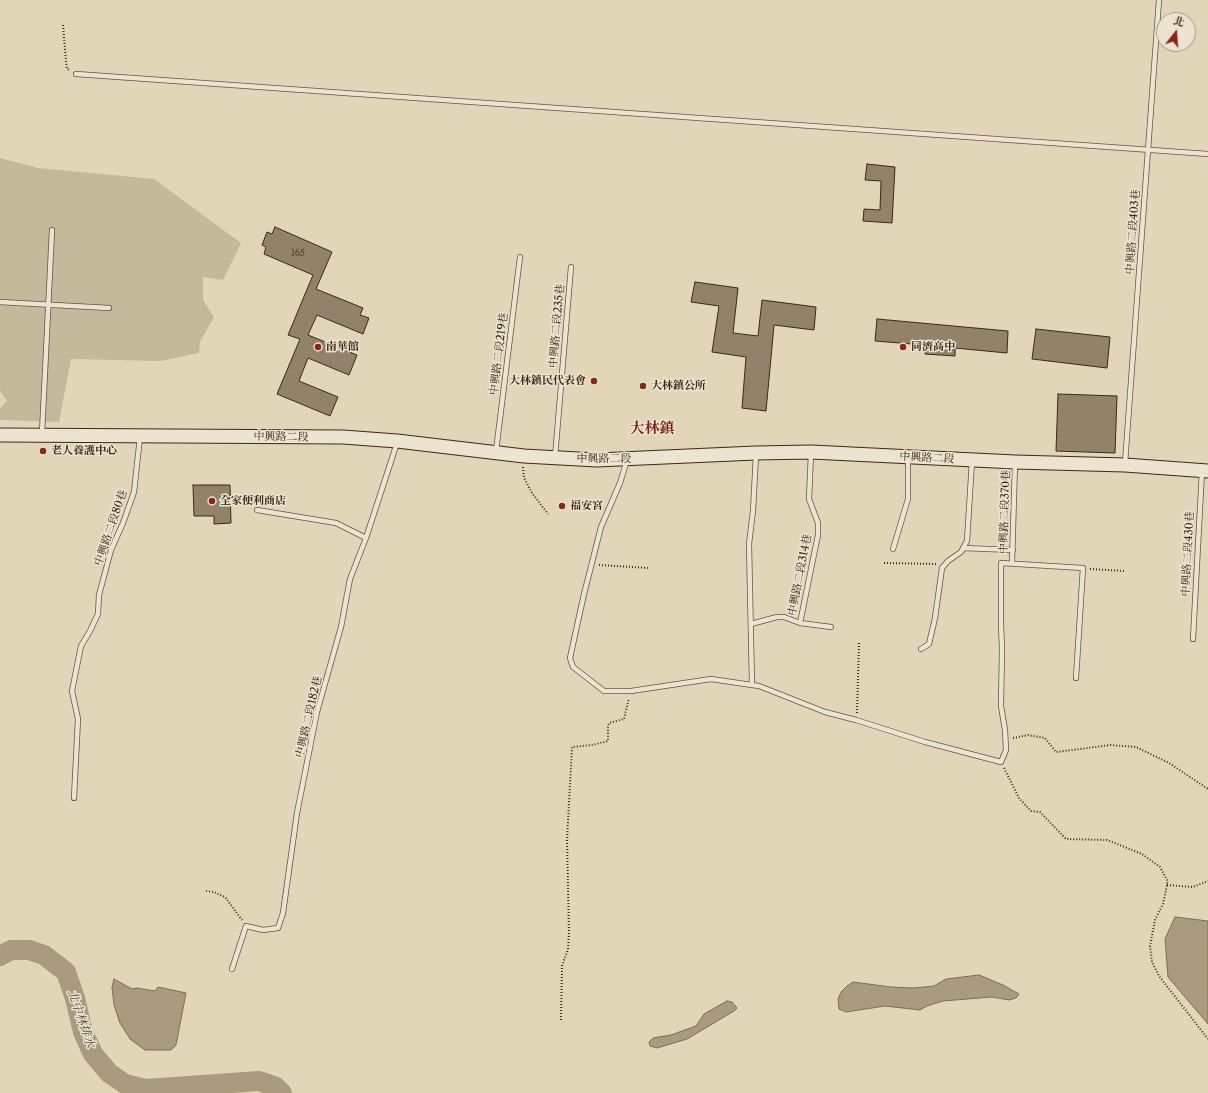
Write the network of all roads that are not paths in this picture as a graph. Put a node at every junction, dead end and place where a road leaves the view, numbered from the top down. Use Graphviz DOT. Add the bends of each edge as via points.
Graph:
graph roads {
  1 [pos="1159,0"];
  2 [pos="76,74"];
  3 [pos="1148,149"];
  4 [pos="1208,154"];
  5 [pos="52,230"];
  6 [pos="520,256"];
  7 [pos="571,267"];
  8 [pos="0,302"];
  9 [pos="48,305"];
  10 [pos="109,308"];
  11 [pos="0,435"];
  12 [pos="42,435"];
  13 [pos="140,435"];
  14 [pos="397,441"];
  15 [pos="812,452"];
  16 [pos="496,453"];
  17 [pos="756,453"];
  18 [pos="908,457"];
  19 [pos="555,458"];
  20 [pos="627,460"];
  21 [pos="972,460"];
  22 [pos="1015,462"];
  23 [pos="1125,464"];
  24 [pos="1205,471"];
  25 [pos="257,510"];
  26 [pos="366,538"];
  27 [pos="963,548"];
  28 [pos="892,549"];
  29 [pos="1013,550"];
  30 [pos="1012,563"];
  31 [pos="800,623"];
  32 [pos="751,624"];
  33 [pos="831,627"];
  34 [pos="1193,639"];
  35 [pos="921,649"];
  36 [pos="1076,678"];
  37 [pos="752,685"];
  38 [pos="74,798"];
  39 [pos="232,969"];
  1 -- 3 [label="lane, 中興路二段403巷"];
  2 -- 3 [label="lane"];
  3 -- 4 [label="lane"];
  3 -- 23 [label="lane, 中興路二段403巷"];
  5 -- 9 [label="lane"];
  6 -- 16 [label="lane, 中興路二段219巷"];
  7 -- 19 [label="lane, 中興路二段235巷"];
  8 -- 9 [label="lane"];
  9 -- 10 [label="lane"];
  9 -- 12 [label="lane"];
  11 -- 12 [label="main road, 中興路二段"];
  12 -- 13 [label="main road, 中興路二段"];
  13 -- 14 [label="main road, 中興路二段" via="343,437"];
  13 -- 38 [label="lane, 中興路二段80巷" via="134,492 124,523 111,550 99,595 98,614 81,646 72,691 78,719"];
  14 -- 16 [label="main road, 中興路二段"];
  14 -- 26 [label="lane, 中興路二段182巷"];
  15 -- 17 [label="main road, 中興路二段"];
  15 -- 18 [label="main road, 中興路二段"];
  15 -- 31 [label="lane, 中興路二段314巷" via="809,499 818,523 818,535"];
  16 -- 19 [label="main road, 中興路二段"];
  17 -- 20 [label="main road, 中興路二段"];
  17 -- 32 [label="lane" via="749,544"];
  18 -- 21 [label="main road, 中興路二段"];
  18 -- 28 [label="lane" via="908,499"];
  19 -- 20 [label="main road, 中興路二段"];
  20 -- 37 [label="lane" via="601,527 570,658 573,668 604,691 631,691 711,679"];
  21 -- 22 [label="main road, 中興路二段"];
  21 -- 27 [label="lane" via="967,541"];
  22 -- 23 [label="main road, 中興路二段"];
  22 -- 29 [label="lane, 中興路二段370巷"];
  23 -- 24 [label="main road, 中興路二段"];
  24 -- 34 [label="lane, 中興路二段430巷"];
  25 -- 26 [label="lane" via="336,523"];
  26 -- 39 [label="lane, 中興路二段182巷" via="350,579 341,627 317,712 283,913 278,928 263,930 246,926"];
  27 -- 29 [label="lane"];
  27 -- 35 [label="lane" via="942,568 929,644"];
  29 -- 30 [label="lane, 中興路二段370巷"];
  30 -- 36 [label="lane" via="1083,568"];
  30 -- 37 [label="lane" via="1001,563 1001,706 1006,750 1001,762 824,712"];
  31 -- 32 [label="lane" via="777,617"];
  31 -- 33 [label="lane, 中興路二段314巷"];
  32 -- 37 [label="lane"];
}
